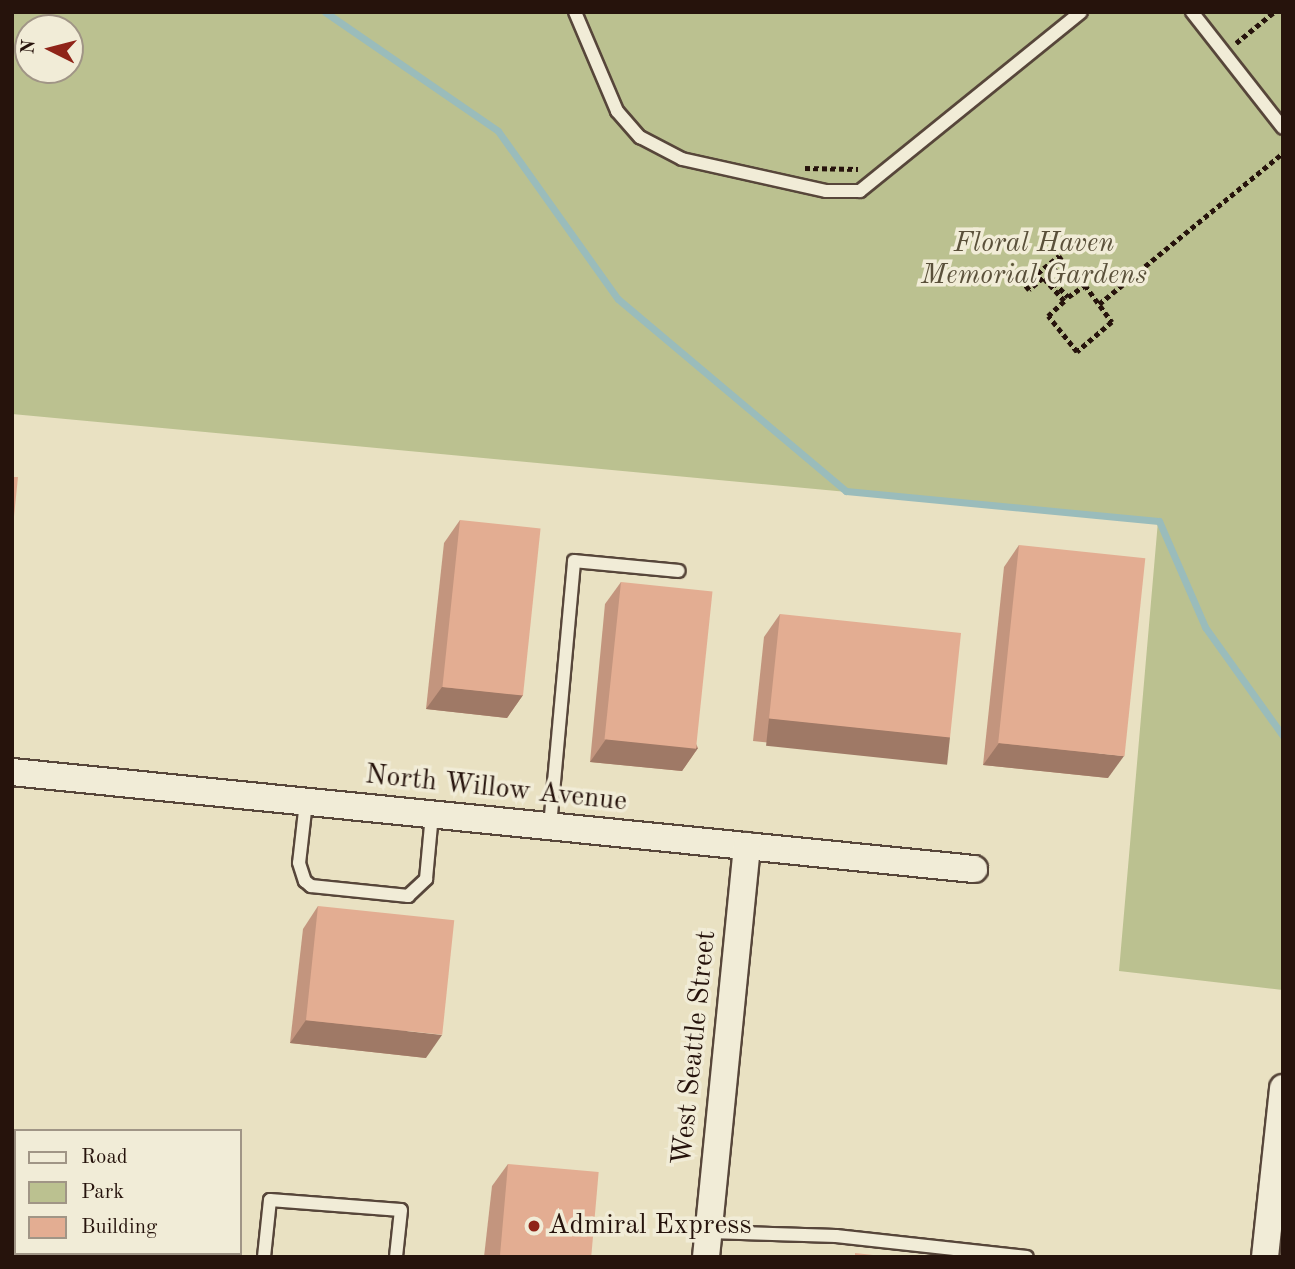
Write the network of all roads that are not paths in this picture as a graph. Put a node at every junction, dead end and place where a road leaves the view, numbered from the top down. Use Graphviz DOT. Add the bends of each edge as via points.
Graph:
graph roads {
  1 [pos="575,12"];
  2 [pos="1081,12"];
  3 [pos="1192,12"];
  4 [pos="1283,128"];
  5 [pos="679,571"];
  6 [pos="12,772"];
  7 [pos="306,802"];
  8 [pos="432,814"];
  9 [pos="550,826"];
  10 [pos="747,846"];
  11 [pos="974,869"];
  12 [pos="1283,1087"];
  13 [pos="1279,1183"];
  14 [pos="708,1244"];
  15 [pos="264,1257"];
  16 [pos="397,1257"];
  17 [pos="1027,1257"];
  18 [pos="1265,1257"];
  1 -- 2 [label="lane" via="617,111 640,137 682,159 826,191 860,191"];
  3 -- 4 [label="lane"];
  5 -- 9 [label="lane" via="574,561"];
  6 -- 7 [label="street, North Willow Avenue"];
  7 -- 8 [label="street, North Willow Avenue"];
  7 -- 8 [label="lane" via="299,863 305,881 311,886 394,895 408,896 426,879"];
  8 -- 9 [label="street, North Willow Avenue"];
  9 -- 10 [label="street, North Willow Avenue"];
  10 -- 11 [label="street, North Willow Avenue"];
  10 -- 14 [label="street, West Seattle Street"];
  12 -- 13 [label="street"];
  13 -- 18 [label="street"];
  14 -- 17 [label="lane" via="836,1236"];
  15 -- 16 [label="lane" via="270,1200 401,1210"];
}
